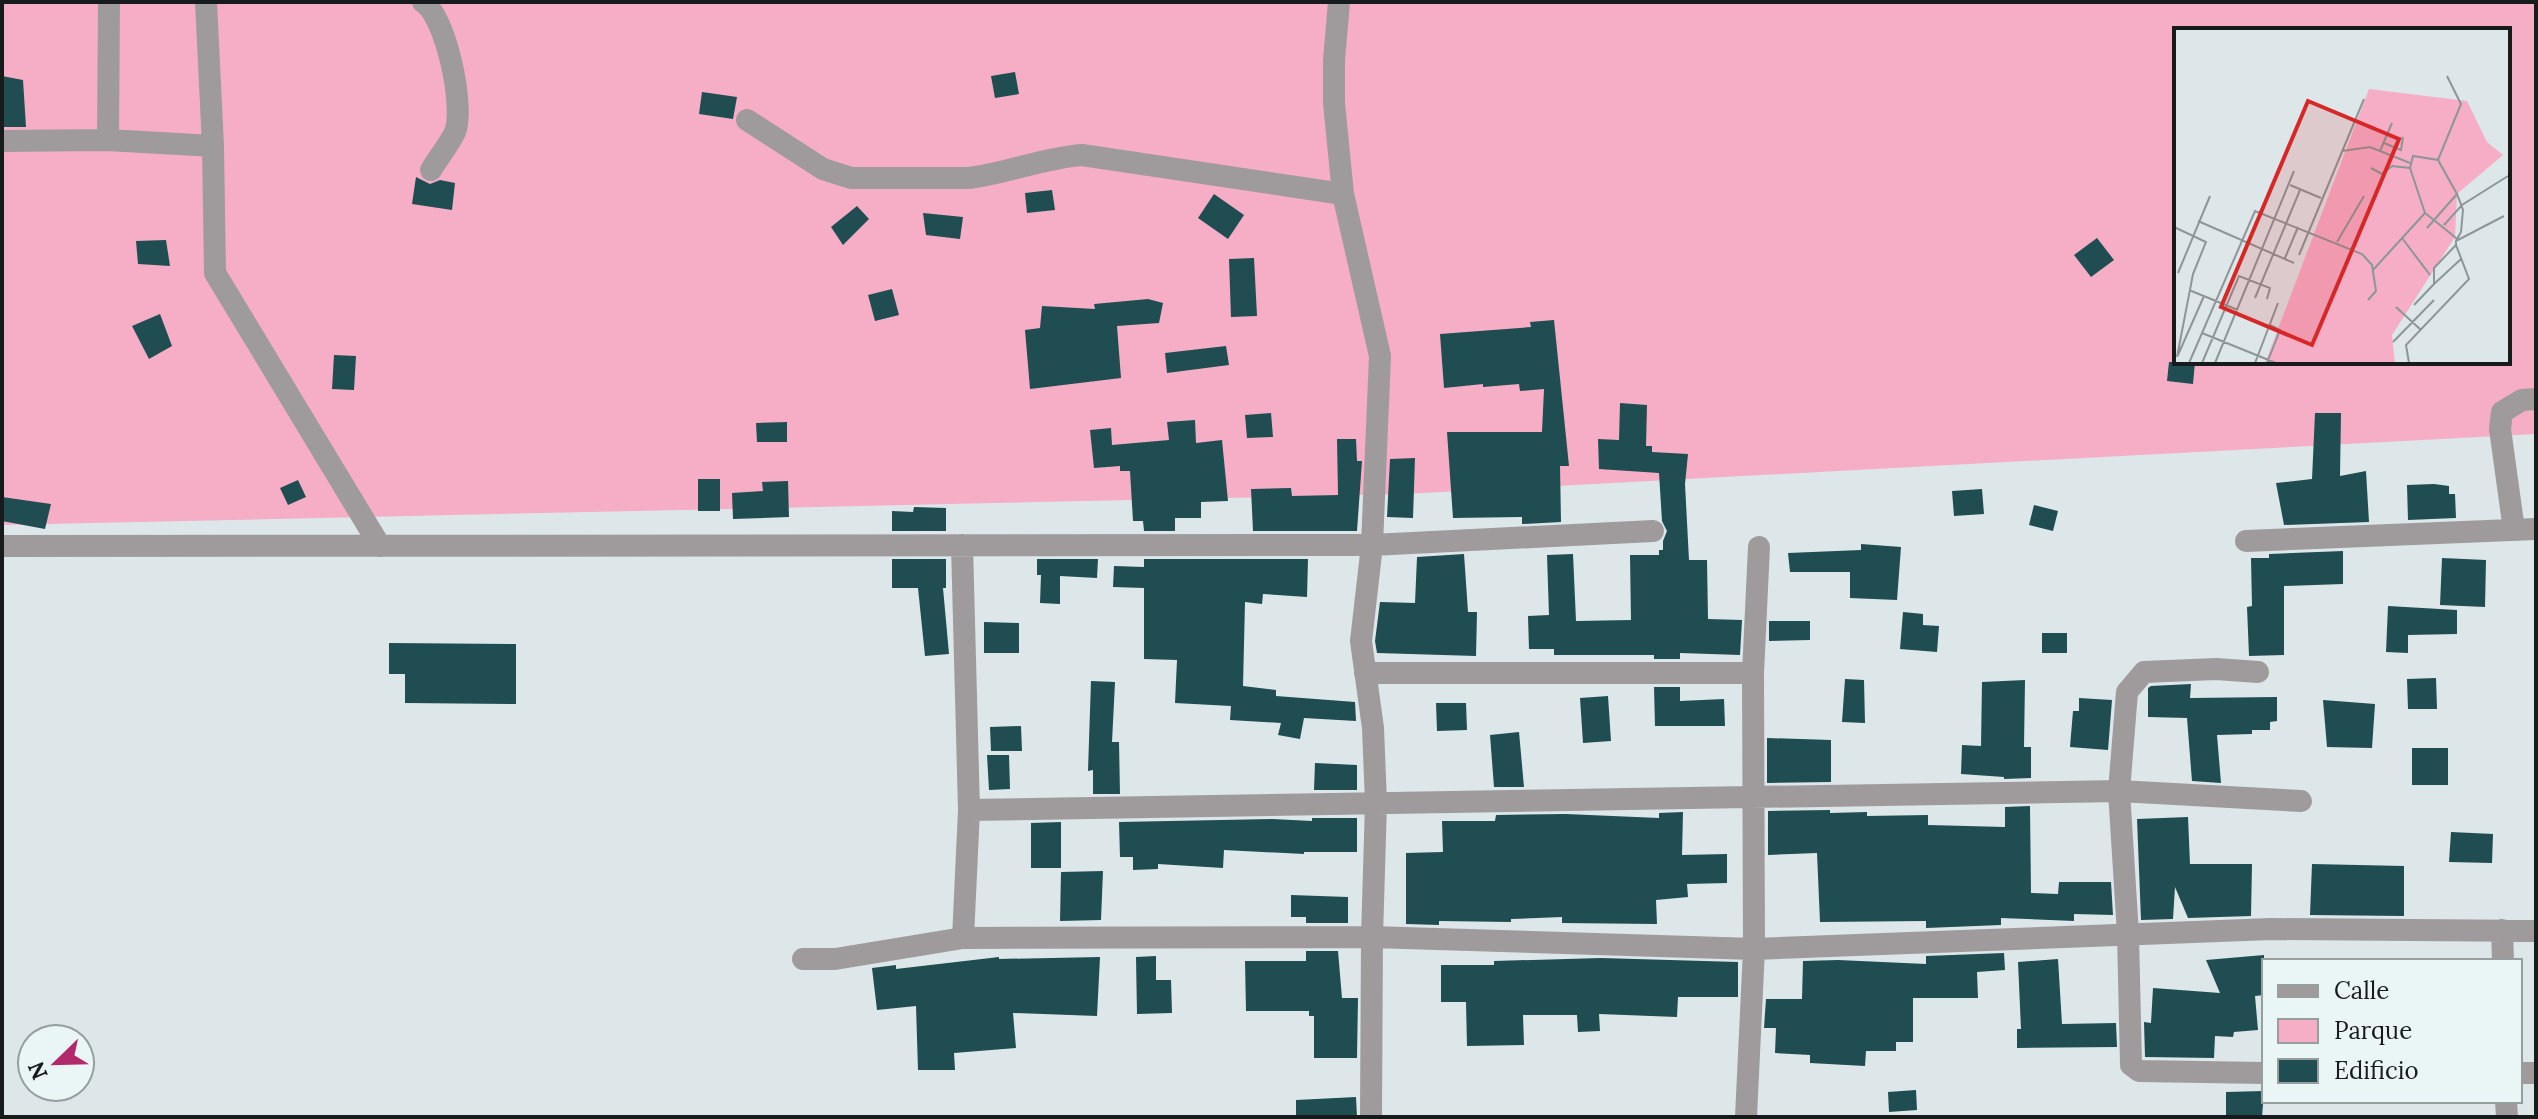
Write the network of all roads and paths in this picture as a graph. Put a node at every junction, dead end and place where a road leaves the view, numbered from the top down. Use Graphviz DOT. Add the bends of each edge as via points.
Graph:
graph roads {
  1 [pos="109,2"];
  2 [pos="206,2"];
  3 [pos="423,2"];
  4 [pos="1339,2"];
  5 [pos="747,120"];
  6 [pos="108,140"];
  7 [pos="2,141"];
  8 [pos="213,146"];
  9 [pos="431,170"];
  10 [pos="1343,194"];
  11 [pos="2536,399"];
  12 [pos="2525,529"];
  13 [pos="1653,531"];
  14 [pos="2246,541"];
  15 [pos="962,545"];
  16 [pos="1372,545"];
  17 [pos="2,546"];
  18 [pos="380,546"];
  19 [pos="1759,547"];
  20 [pos="2258,672"];
  21 [pos="1365,673"];
  22 [pos="1753,673"];
  23 [pos="2119,791"];
  24 [pos="1753,797"];
  25 [pos="2301,801"];
  26 [pos="1376,803"];
  27 [pos="969,810"];
  28 [pos="2502,930"];
  29 [pos="2536,931"];
  30 [pos="2128,934"];
  31 [pos="1372,937"];
  32 [pos="963,938"];
  33 [pos="1754,949"];
  34 [pos="803,959"];
  35 [pos="2503,959"];
  36 [pos="2262,1073"];
  37 [pos="1371,1117"];
  38 [pos="1746,1117"];
  1 -- 6 [label="street"];
  2 -- 8 [label="street"];
  3 -- 9 [label="street" via="429,5 452,62 459,114 455,132"];
  4 -- 10 [label="street" via="1334,103"];
  5 -- 10 [label="street" via="823,169 851,178 969,178 1082,155"];
  6 -- 7 [label="street"];
  6 -- 8 [label="street"];
  8 -- 18 [label="street" via="215,273"];
  10 -- 16 [label="street" via="1380,356"];
  11 -- 12 [label="street" via="2522,400 2502,412 2500,429"];
  12 -- 14 [label="street"];
  13 -- 16 [label="street"];
  15 -- 16 [label="street"];
  15 -- 18 [label="street"];
  15 -- 27 [label="street"];
  16 -- 21 [label="street" via="1361,641"];
  17 -- 18 [label="street"];
  19 -- 22 [label="street"];
  20 -- 23 [label="street" via="2144,672 2127,692"];
  21 -- 22 [label="street"];
  21 -- 26 [label="street"];
  22 -- 24 [label="street"];
  23 -- 24 [label="street"];
  23 -- 25 [label="street"];
  23 -- 30 [label="street"];
  24 -- 26 [label="street"];
  24 -- 33 [label="street"];
  26 -- 27 [label="street"];
  26 -- 31 [label="street"];
  27 -- 32 [label="street"];
  28 -- 29 [label="street"];
  28 -- 30 [label="street"];
  28 -- 35 [label="street"];
  30 -- 33 [label="street"];
  30 -- 36 [label="street" via="2131,1065 2139,1071"];
  31 -- 32 [label="street"];
  31 -- 33 [label="street"];
  31 -- 37 [label="street"];
  32 -- 34 [label="street" via="835,959"];
  33 -- 38 [label="street"];
}
